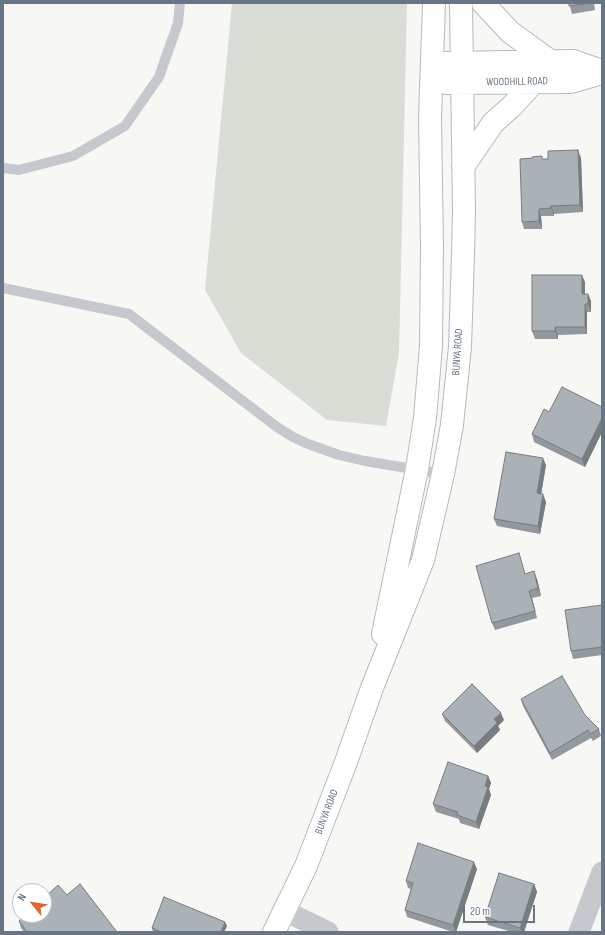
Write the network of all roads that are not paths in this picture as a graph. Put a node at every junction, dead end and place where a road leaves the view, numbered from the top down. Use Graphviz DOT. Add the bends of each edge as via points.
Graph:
graph roads {
  1 [pos="180,3"];
  2 [pos="434,3"];
  3 [pos="461,3"];
  4 [pos="482,3"];
  5 [pos="550,61"];
  6 [pos="602,72"];
  7 [pos="431,73"];
  8 [pos="462,73"];
  9 [pos="534,82"];
  10 [pos="463,167"];
  11 [pos="3,168"];
  12 [pos="3,288"];
  13 [pos="417,469"];
  14 [pos="443,474"];
  15 [pos="372,688"];
  16 [pos="602,872"];
  17 [pos="285,911"];
  18 [pos="274,932"];
  19 [pos="328,932"];
  20 [pos="579,932"];
  1 -- 11 [label="lane" via="178,23 159,77 125,126 73,156 19,170"];
  2 -- 7 [label="main road, BUNYA ROAD"];
  3 -- 8 [label="main road, BUNYA ROAD"];
  4 -- 5 [label="main road" via="510,32"];
  5 -- 6 [label="main road, WOODHILL ROAD" via="573,61"];
  5 -- 8 [label="main road, WOODHILL ROAD"];
  6 -- 9 [label="main road, WOODHILL ROAD" via="571,82"];
  7 -- 8 [label="main road, WOODHILL ROAD"];
  7 -- 13 [label="main road, BUNYA ROAD" via="431,346 425,418"];
  8 -- 9 [label="main road, WOODHILL ROAD"];
  8 -- 10 [label="main road, BUNYA ROAD"];
  9 -- 10 [label="main road" via="493,123"];
  10 -- 14 [label="main road, BUNYA ROAD" via="460,347 452,425"];
  12 -- 13 [label="lane" via="129,314 293,437 365,461"];
  13 -- 14 [label="lane"];
  13 -- 15 [label="main road, BUNYA ROAD"];
  14 -- 15 [label="main road, BUNYA ROAD" via="423,560"];
  15 -- 17 [label="main road, BUNYA ROAD" via="328,811"];
  16 -- 20 [label="street"];
  17 -- 18 [label="main road, BUNYA ROAD"];
  17 -- 19 [label="street"];
}
